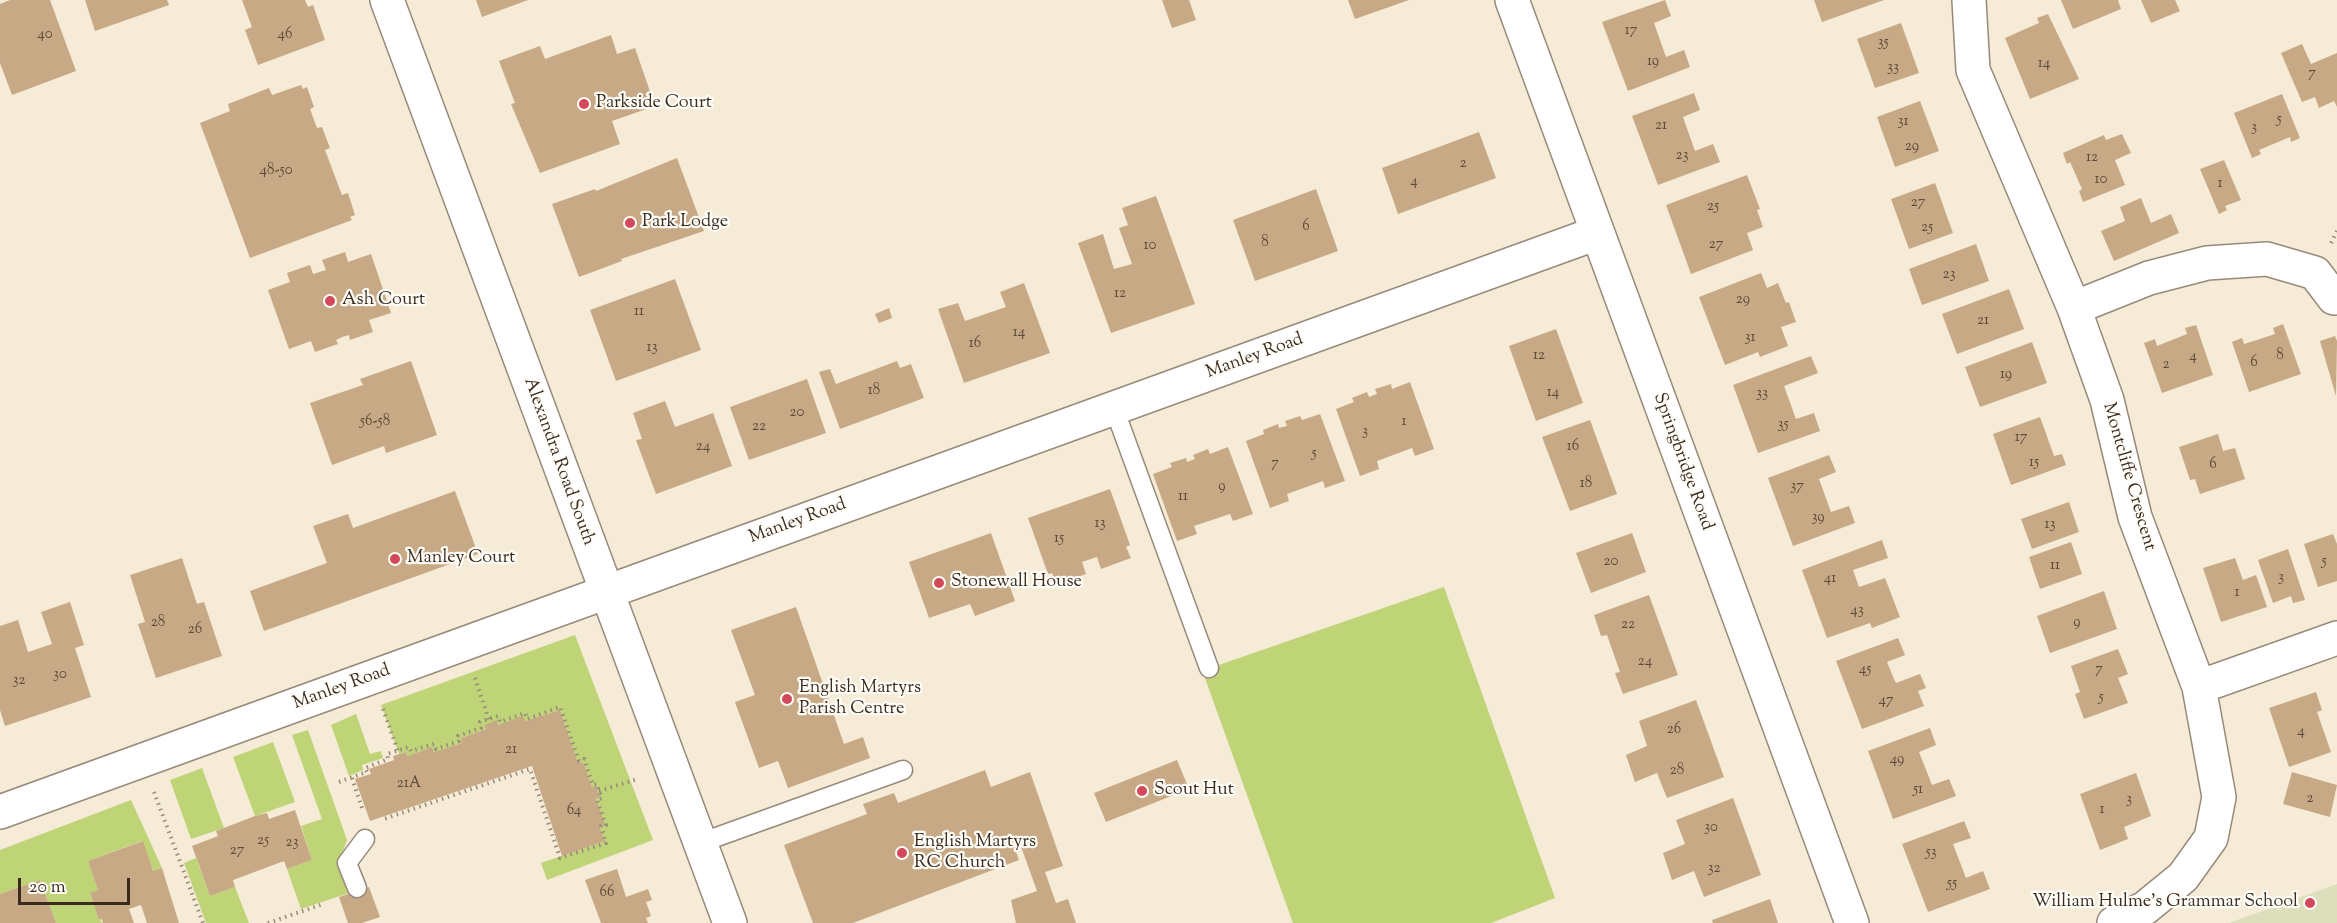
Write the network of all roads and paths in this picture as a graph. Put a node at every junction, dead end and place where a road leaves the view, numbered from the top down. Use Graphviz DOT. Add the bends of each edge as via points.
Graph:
graph roads {
  1 [pos="387,0"];
  2 [pos="1512,0"];
  3 [pos="1969,0"];
  4 [pos="1597,233"];
  5 [pos="2334,298"];
  6 [pos="2074,308"];
  7 [pos="1114,408"];
  8 [pos="606,592"];
  9 [pos="2337,638"];
  10 [pos="463,644"];
  11 [pos="1209,668"];
  12 [pos="372,677"];
  13 [pos="2199,687"];
  14 [pos="490,721"];
  15 [pos="398,752"];
  16 [pos="142,760"];
  17 [pos="672,768"];
  18 [pos="903,770"];
  19 [pos="352,778"];
  20 [pos="339,782"];
  21 [pos="599,791"];
  22 [pos="0,812"];
  23 [pos="365,815"];
  24 [pos="379,821"];
  25 [pos="365,838"];
  26 [pos="700,843"];
  27 [pos="357,888"];
  28 [pos="322,904"];
  29 [pos="203,923"];
  30 [pos="268,923"];
  31 [pos="730,923"];
  32 [pos="1852,923"];
  33 [pos="2114,923"];
  1 -- 8 [label="street, Alexandra Road South"];
  2 -- 4 [label="street, Springbridge Road"];
  3 -- 6 [label="street, Montcliffe Crescent" via="1973,70"];
  4 -- 7 [label="street, Manley Road"];
  4 -- 32 [label="street, Springbridge Road"];
  5 -- 6 [label="street" via="2315,273 2267,259 2195,266 2150,278"];
  6 -- 13 [label="street, Montcliffe Crescent" via="2107,400 2135,517"];
  7 -- 8 [label="street, Manley Road"];
  7 -- 11 [label="lane"];
  8 -- 10 [label="street, Manley Road"];
  8 -- 17 [label="street, Alexandra Road South"];
  9 -- 13 [label="street"];
  10 -- 12 [label="street, Manley Road"];
  10 -- 14 [label="path"];
  12 -- 15 [label="path"];
  12 -- 16 [label="street, Manley Road"];
  13 -- 33 [label="street, Montcliffe Crescent" via="2219,797 2211,838 2183,877 2145,908"];
  14 -- 15 [label="path" via="480,723 481,728 458,736 459,741 448,745 436,749 434,744 411,752 409,747"];
  14 -- 21 [label="path" via="498,716 500,722 525,713 527,719 560,707 579,761 584,759"];
  15 -- 19 [label="path" via="387,754 388,759"];
  16 -- 22 [label="street, Manley Road"];
  16 -- 29 [label="path"];
  17 -- 21 [label="path"];
  17 -- 26 [label="street, Alexandra Road South"];
  18 -- 26 [label="lane"];
  19 -- 20 [label="path"];
  19 -- 23 [label="path"];
  21 -- 24 [label="path" via="602,798 597,800 606,825 601,826 606,843 560,858 530,769"];
  25 -- 27 [label="lane" via="347,862"];
  26 -- 31 [label="street, Alexandra Road South"];
  28 -- 30 [label="path"];
}
